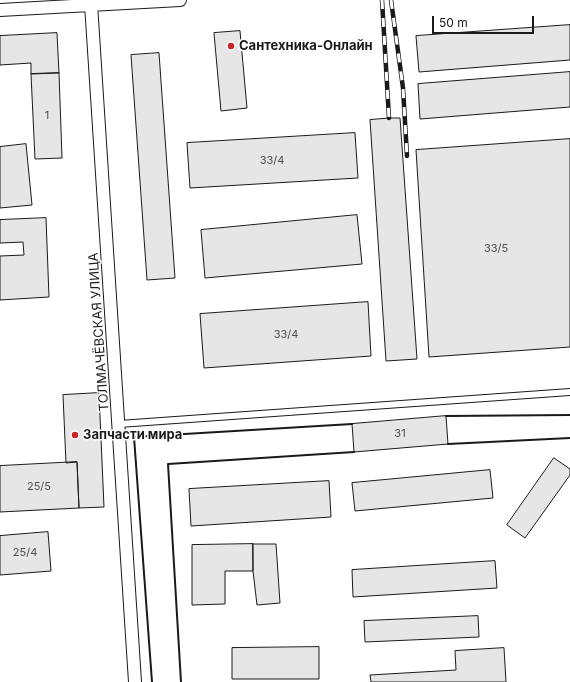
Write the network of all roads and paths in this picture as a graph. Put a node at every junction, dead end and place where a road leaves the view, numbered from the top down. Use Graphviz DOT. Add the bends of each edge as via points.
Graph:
graph roads {
  1 [pos="180,0"];
  2 [pos="91,4"];
  3 [pos="0,10"];
  4 [pos="570,392"];
  5 [pos="119,424"];
  6 [pos="135,682"];
  1 -- 2 [label="street"];
  2 -- 3 [label="street"];
  2 -- 5 [label="street, ТОЛМАЧЁВСКАЯ УЛИЦА"];
  4 -- 5 [label="lane"];
  5 -- 6 [label="street, ТОЛМАЧЁВСКАЯ УЛИЦА"];
}
